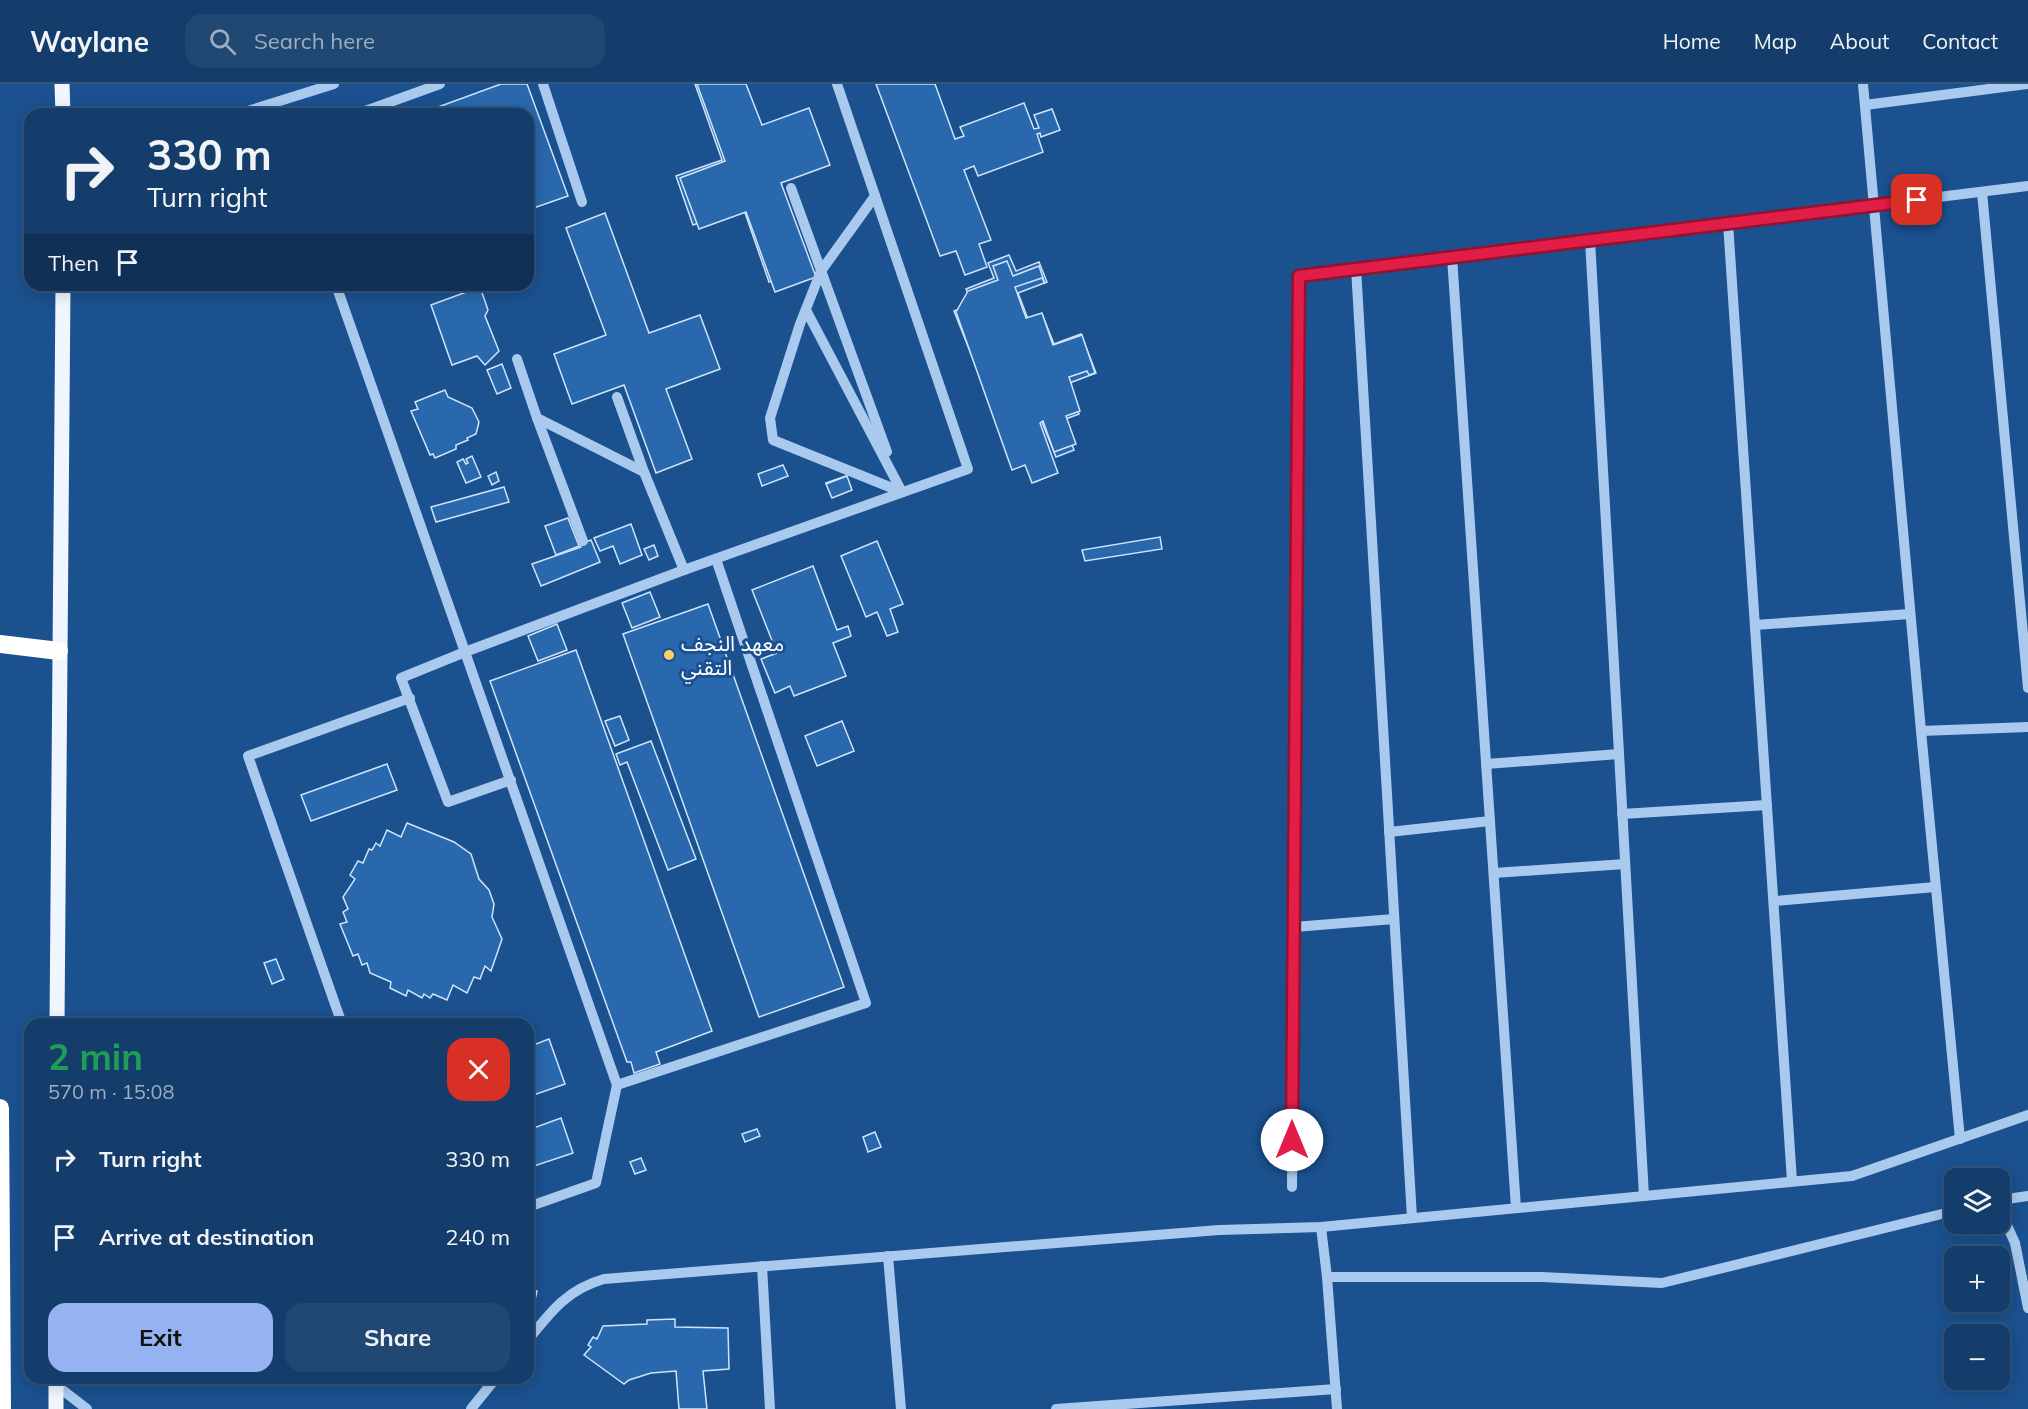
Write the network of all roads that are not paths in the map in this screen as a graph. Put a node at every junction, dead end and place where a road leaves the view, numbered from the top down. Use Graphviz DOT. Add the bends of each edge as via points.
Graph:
graph roads {
  1 [pos="62,84"];
  2 [pos="334,84"];
  3 [pos="440,84"];
  4 [pos="543,84"];
  5 [pos="837,84"];
  6 [pos="1863,84"];
  7 [pos="2027,84"];
  8 [pos="274,103"];
  9 [pos="1865,105"];
  10 [pos="63,108"];
  11 [pos="258,108"];
  12 [pos="276,108"];
  13 [pos="374,108"];
  14 [pos="2028,186"];
  15 [pos="791,188"];
  16 [pos="1982,192"];
  17 [pos="875,196"];
  18 [pos="582,202"];
  19 [pos="1873,205"];
  20 [pos="1728,223"];
  21 [pos="1590,240"];
  22 [pos="1452,257"];
  23 [pos="1356,268"];
  24 [pos="821,272"];
  25 [pos="63,291"];
  26 [pos="338,291"];
  27 [pos="806,310"];
  28 [pos="517,359"];
  29 [pos="617,397"];
  30 [pos="537,418"];
  31 [pos="644,472"];
  32 [pos="902,492"];
  33 [pos="583,541"];
  34 [pos="716,559"];
  35 [pos="684,570"];
  36 [pos="1910,614"];
  37 [pos="1755,625"];
  38 [pos="0,644"];
  39 [pos="59,651"];
  40 [pos="465,652"];
  41 [pos="2028,688"];
  42 [pos="410,698"];
  43 [pos="2028,727"];
  44 [pos="1921,731"];
  45 [pos="1619,754"];
  46 [pos="1486,764"];
  47 [pos="511,780"];
  48 [pos="1767,805"];
  49 [pos="1622,814"];
  50 [pos="1490,821"];
  51 [pos="1389,832"];
  52 [pos="1625,864"];
  53 [pos="1494,873"];
  54 [pos="1935,887"];
  55 [pos="1774,901"];
  56 [pos="1394,919"];
  57 [pos="1294,927"];
  58 [pos="57,1018"];
  59 [pos="340,1018"];
  60 [pos="617,1085"];
  61 [pos="0,1108"];
  62 [pos="2028,1115"];
  63 [pos="1960,1139"];
  64 [pos="1792,1182"];
  65 [pos="1292,1187"];
  66 [pos="1644,1196"];
  67 [pos="2028,1196"];
  68 [pos="2010,1199"];
  69 [pos="534,1205"];
  70 [pos="1516,1208"];
  71 [pos="1944,1213"];
  72 [pos="1412,1218"];
  73 [pos="1321,1227"];
  74 [pos="2010,1232"];
  75 [pos="888,1256"];
  76 [pos="762,1266"];
  77 [pos="1328,1277"];
  78 [pos="2028,1308"];
  79 [pos="534,1333"];
  80 [pos="56,1384"];
  81 [pos="58,1384"];
  82 [pos="491,1384"];
  83 [pos="1336,1389"];
  84 [pos="1165,1405"];
  85 [pos="2,1409"];
  86 [pos="56,1409"];
  87 [pos="87,1409"];
  88 [pos="471,1409"];
  89 [pos="770,1409"];
  90 [pos="901,1409"];
  91 [pos="1056,1409"];
  92 [pos="1337,1409"];
  1 -- 10 [label="main road"];
  2 -- 8 [label="street"];
  3 -- 13 [label="street"];
  4 -- 18 [label="street"];
  5 -- 17 [label="street"];
  6 -- 9 [label="street"];
  7 -- 9 [label="street"];
  8 -- 11 [label="street"];
  8 -- 12 [label="street"];
  9 -- 19 [label="street"];
  14 -- 16 [label="street"];
  15 -- 24 [label="street"];
  16 -- 19 [label="street"];
  16 -- 41 [label="street"];
  17 -- 24 [label="street"];
  17 -- 32 [label="street" via="968,469"];
  19 -- 20 [label="street"];
  19 -- 36 [label="street"];
  20 -- 21 [label="street"];
  20 -- 37 [label="street"];
  21 -- 22 [label="street"];
  21 -- 45 [label="street"];
  22 -- 23 [label="street"];
  22 -- 46 [label="street"];
  23 -- 51 [label="street"];
  23 -- 57 [label="street" via="1299,276"];
  24 -- 27 [label="street"];
  24 -- 32 [label="street"];
  25 -- 39 [label="main road"];
  26 -- 40 [label="street"];
  27 -- 32 [label="street"];
  27 -- 32 [label="street" via="770,418 773,440"];
  28 -- 30 [label="street"];
  29 -- 31 [label="street"];
  30 -- 31 [label="street"];
  30 -- 33 [label="street"];
  31 -- 35 [label="street"];
  32 -- 34 [label="street"];
  34 -- 35 [label="street"];
  34 -- 60 [label="street" via="866,1003"];
  35 -- 40 [label="street"];
  36 -- 37 [label="street"];
  36 -- 44 [label="street"];
  37 -- 48 [label="street"];
  38 -- 39 [label="highway"];
  39 -- 58 [label="main road"];
  40 -- 42 [label="street" via="401,678"];
  40 -- 47 [label="street"];
  42 -- 47 [label="street" via="448,802"];
  42 -- 59 [label="street" via="248,756"];
  43 -- 44 [label="street"];
  44 -- 54 [label="street"];
  45 -- 46 [label="street"];
  45 -- 49 [label="street"];
  46 -- 50 [label="street"];
  47 -- 60 [label="street"];
  48 -- 49 [label="street"];
  48 -- 55 [label="street"];
  49 -- 52 [label="street"];
  50 -- 51 [label="street"];
  50 -- 53 [label="street"];
  51 -- 56 [label="street"];
  52 -- 53 [label="street"];
  52 -- 66 [label="street"];
  53 -- 70 [label="street"];
  54 -- 55 [label="street"];
  54 -- 63 [label="street"];
  55 -- 64 [label="street"];
  56 -- 57 [label="street"];
  56 -- 72 [label="street"];
  57 -- 65 [label="street"];
  60 -- 69 [label="street" via="596,1183"];
  61 -- 85 [label="highway"];
  62 -- 63 [label="street"];
  63 -- 64 [label="street" via="1852,1176"];
  64 -- 66 [label="street"];
  66 -- 70 [label="street"];
  67 -- 68 [label="street"];
  70 -- 72 [label="street"];
  71 -- 77 [label="street" via="1662,1283 1542,1277"];
  72 -- 73 [label="street"];
  73 -- 75 [label="street" via="1219,1230"];
  73 -- 77 [label="street"];
  74 -- 78 [label="street"];
  75 -- 76 [label="street"];
  75 -- 90 [label="street"];
  76 -- 79 [label="street" via="604,1278 573,1291"];
  76 -- 89 [label="street"];
  77 -- 83 [label="street"];
  80 -- 86 [label="main road"];
  81 -- 87 [label="street"];
  82 -- 88 [label="street"];
  83 -- 84 [label="street"];
  83 -- 92 [label="street"];
  84 -- 91 [label="street"];
}
